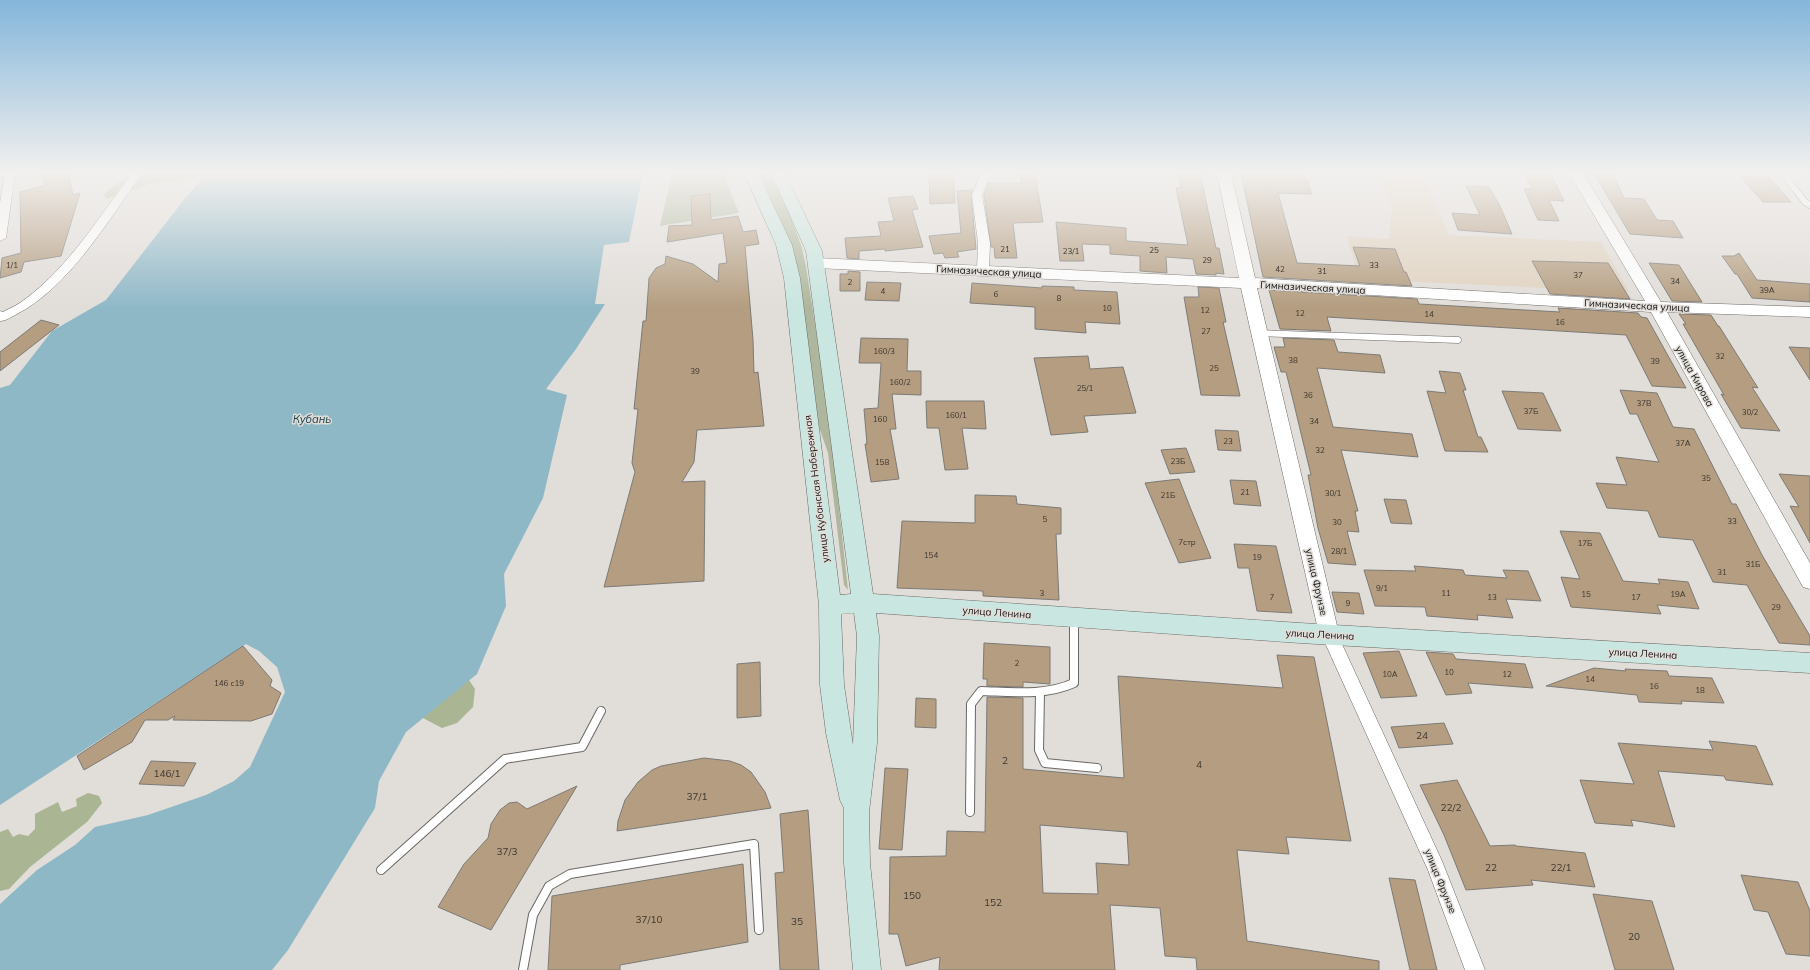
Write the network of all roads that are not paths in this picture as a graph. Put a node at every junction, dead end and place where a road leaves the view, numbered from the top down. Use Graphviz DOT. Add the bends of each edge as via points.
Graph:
graph roads {
  1 [pos="3,218"];
  2 [pos="104,218"];
  3 [pos="772,218"];
  4 [pos="799,218"];
  5 [pos="980,218"];
  6 [pos="1234,218"];
  7 [pos="1603,218"];
  8 [pos="0,238"];
  9 [pos="816,263"];
  10 [pos="983,271"];
  11 [pos="1248,283"];
  12 [pos="1656,307"];
  13 [pos="1810,312"];
  14 [pos="1,316"];
  15 [pos="1259,333"];
  16 [pos="1458,340"];
  17 [pos="1810,581"];
  18 [pos="863,603"];
  19 [pos="830,605"];
  20 [pos="1074,618"];
  21 [pos="1329,634"];
  22 [pos="1810,663"];
  23 [pos="1040,692"];
  24 [pos="600,711"];
  25 [pos="1098,768"];
  26 [pos="856,812"];
  27 [pos="970,812"];
  28 [pos="381,870"];
  29 [pos="759,930"];
  30 [pos="523,970"];
  31 [pos="867,970"];
  32 [pos="1475,970"];
  1 -- 8 [label="street"];
  2 -- 14 [label="street" via="80,252 46,288 27,304"];
  3 -- 19 [label="main road, улица Кубанская Набережная" via="784,245 792,278"];
  4 -- 9 [label="main road, улица Кубанская Набережная" via="814,251"];
  5 -- 10 [label="street" via="984,243"];
  6 -- 11 [label="street, улица Фрунзе"];
  7 -- 12 [label="street, улица Кирова"];
  9 -- 10 [label="street, Гимназическая улица"];
  9 -- 18 [label="main road, улица Кубанская Набережная"];
  10 -- 11 [label="street, Гимназическая улица"];
  11 -- 12 [label="street, Гимназическая улица"];
  11 -- 15 [label="street, улица Фрунзе"];
  12 -- 13 [label="street, Гимназическая улица"];
  12 -- 17 [label="street, улица Кирова"];
  15 -- 16 [label="lane"];
  15 -- 21 [label="street, улица Фрунзе"];
  18 -- 19 [label="main road, улица Ленина"];
  18 -- 20 [label="main road, улица Ленина"];
  18 -- 26 [label="main road, улица Кубанская Набережная" via="868,636 865,743"];
  19 -- 26 [label="main road, улица Кубанская Набережная" via="832,685 838,732"];
  20 -- 21 [label="main road, улица Ленина"];
  20 -- 23 [label="lane" via="1074,683 1067,687"];
  21 -- 22 [label="main road, улица Ленина"];
  21 -- 32 [label="street, улица Фрунзе" via="1436,867"];
  23 -- 25 [label="lane" via="1039,750 1045,763"];
  23 -- 27 [label="lane" via="981,690 971,704"];
  24 -- 28 [label="lane" via="582,747 505,758"];
  26 -- 31 [label="main road, улица Кубанская Набережная" via="857,863"];
  29 -- 30 [label="lane" via="754,844 570,874 550,886 533,915"];
}
